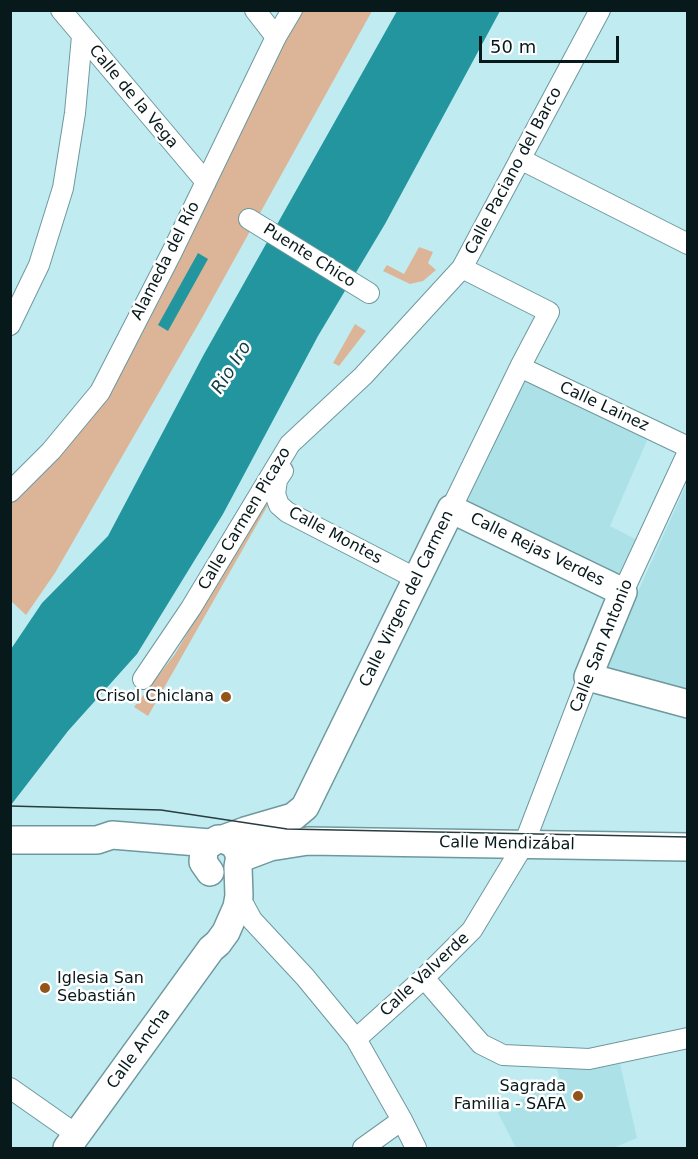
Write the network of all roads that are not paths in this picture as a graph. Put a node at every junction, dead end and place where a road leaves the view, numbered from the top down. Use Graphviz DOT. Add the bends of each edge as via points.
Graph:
graph roads {
  1 [pos="61,10"];
  2 [pos="255,10"];
  3 [pos="292,10"];
  4 [pos="600,10"];
  5 [pos="82,36"];
  6 [pos="276,37"];
  7 [pos="520,159"];
  8 [pos="206,182"];
  9 [pos="249,219"];
  10 [pos="687,244"];
  11 [pos="462,268"];
  12 [pos="369,293"];
  13 [pos="10,326"];
  14 [pos="520,367"];
  15 [pos="318,418"];
  16 [pos="687,447"];
  17 [pos="687,452"];
  18 [pos="10,492"];
  19 [pos="451,509"];
  20 [pos="417,579"];
  21 [pos="622,592"];
  22 [pos="143,678"];
  23 [pos="588,678"];
  24 [pos="687,704"];
  25 [pos="10,840"];
  26 [pos="91,840"];
  27 [pos="217,841"];
  28 [pos="524,843"];
  29 [pos="687,847"];
  30 [pos="226,869"];
  31 [pos="238,896"];
  32 [pos="211,950"];
  33 [pos="424,978"];
  34 [pos="687,1038"];
  35 [pos="356,1039"];
  36 [pos="10,1088"];
  37 [pos="402,1120"];
  38 [pos="72,1142"];
  39 [pos="363,1149"];
  40 [pos="416,1149"];
  1 -- 5 [label="street, Calle de la Vega"];
  2 -- 6 [label="street"];
  3 -- 6 [label="street, Alameda del Río"];
  4 -- 7 [label="street, Calle Paciano del Barco"];
  5 -- 8 [label="street, Calle de la Vega"];
  5 -- 13 [label="street" via="63,188 39,265"];
  6 -- 8 [label="street, Alameda del Río"];
  7 -- 10 [label="street"];
  7 -- 11 [label="street, Calle Paciano del Barco"];
  8 -- 18 [label="street, Alameda del Río" via="100,392 51,451"];
  9 -- 12 [label="street, Puente Chico"];
  11 -- 14 [label="street, Calle Virgen del Carmen" via="549,312"];
  11 -- 15 [label="street, Calle Carmen Picazo" via="363,376"];
  14 -- 16 [label="street, Calle Lainez"];
  14 -- 19 [label="street, Calle Virgen del Carmen"];
  15 -- 20 [label="street, Calle Montes" via="277,480 275,494 279,505 308,524"];
  15 -- 22 [label="street, Calle Carmen Picazo" via="290,444 191,608"];
  17 -- 21 [label="street, Calle San Antonio"];
  19 -- 20 [label="main road, Calle Virgen del Carmen"];
  19 -- 21 [label="main road, Calle Rejas Verdes"];
  20 -- 27 [label="main road, Calle Virgen del Carmen" via="305,807 293,817"];
  21 -- 23 [label="main road, Calle San Antonio"];
  23 -- 24 [label="main road"];
  23 -- 28 [label="street, Calle San Antonio"];
  25 -- 26 [label="main road"];
  26 -- 27 [label="main road" via="112,835"];
  26 -- 30 [label="main road" via="111,847 158,851"];
  27 -- 30 [label="main road" via="204,850 203,862"];
  28 -- 29 [label="main road, Calle Mendizábal"];
  28 -- 30 [label="main road, Calle Mendizábal" via="308,841 270,847"];
  28 -- 33 [label="street, Calle Valverde" via="472,930"];
  30 -- 31 [label="main road, Calle Ancha"];
  30 -- 32 [label="main road" via="223,912 211,940"];
  31 -- 32 [label="main road, Calle Ancha" via="226,932"];
  31 -- 35 [label="street" via="252,920"];
  32 -- 38 [label="main road, Calle Ancha"];
  33 -- 34 [label="street" via="481,1044 503,1055 589,1059"];
  33 -- 35 [label="street, Calle Valverde"];
  35 -- 37 [label="street"];
  36 -- 38 [label="street"];
  37 -- 39 [label="street"];
  37 -- 40 [label="street"];
}
